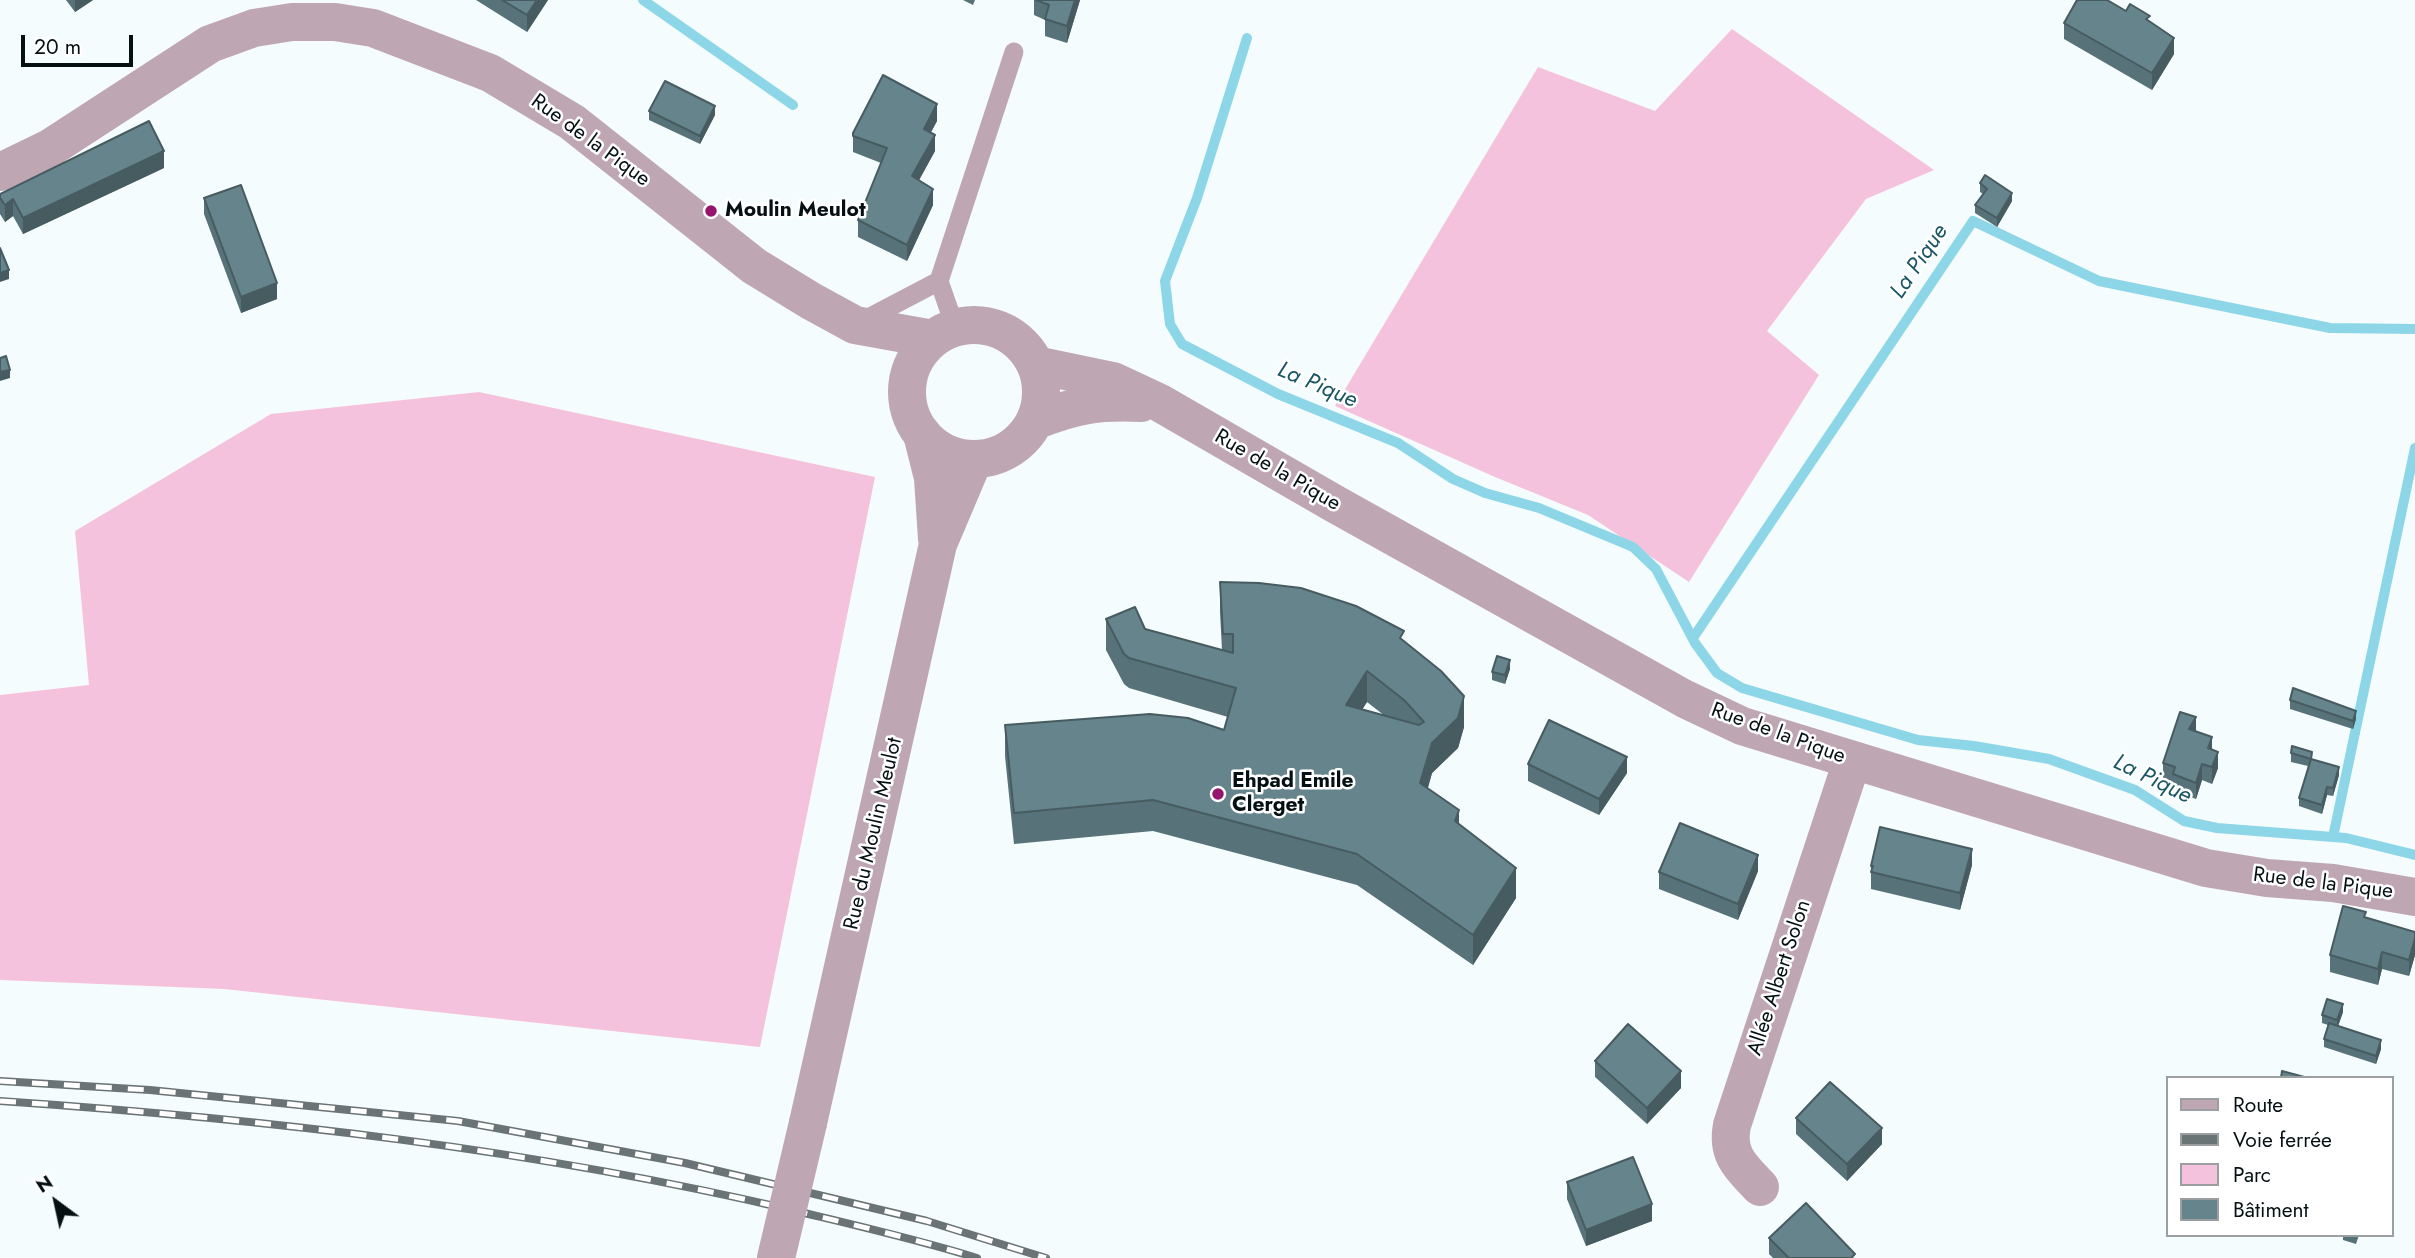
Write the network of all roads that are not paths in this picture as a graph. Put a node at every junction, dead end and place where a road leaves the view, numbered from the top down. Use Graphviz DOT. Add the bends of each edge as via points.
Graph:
graph roads {
  1 [pos="1014,52"];
  2 [pos="0,172"];
  3 [pos="939,281"];
  4 [pos="855,325"];
  5 [pos="944,333"];
  6 [pos="1036,365"];
  7 [pos="908,385"];
  8 [pos="1160,403"];
  9 [pos="1035,421"];
  10 [pos="922,434"];
  11 [pos="974,459"];
  12 [pos="938,544"];
  13 [pos="1852,761"];
  14 [pos="2415,897"];
  15 [pos="1760,1187"];
  16 [pos="776,1258"];
  1 -- 3 [label="lane"];
  2 -- 4 [label="street, Rue de la Pique" via="50,148 210,44 254,28 292,22 373,28 490,73 572,122 754,266"];
  3 -- 4 [label="lane"];
  3 -- 5 [label="lane"];
  4 -- 5 [label="street, Rue de la Pique"];
  4 -- 7 [label="street, Rue de la Pique"];
  5 -- 6 [label="street" via="975,324 994,328 1012,335"];
  5 -- 7 [label="street" via="920,352"];
  6 -- 8 [label="street, Rue de la Pique" via="1113,381"];
  6 -- 9 [label="street" via="1041,403"];
  7 -- 10 [label="street" via="908,402"];
  8 -- 9 [label="street, Rue de la Pique" via="1086,404"];
  8 -- 13 [label="street, Rue de la Pique" via="1685,699 1742,726"];
  9 -- 11 [label="street" via="1009,449"];
  10 -- 11 [label="street" via="954,456"];
  10 -- 12 [label="street, Rue du Moulin Meulot" via="933,478"];
  11 -- 12 [label="street, Rue du Moulin Meulot"];
  12 -- 16 [label="street, Rue du Moulin Meulot, bridge"];
  13 -- 14 [label="street, Rue de la Pique" via="2206,868"];
  13 -- 15 [label="street, Allée Albert Solon" via="1729,1136 1734,1157"];
}
